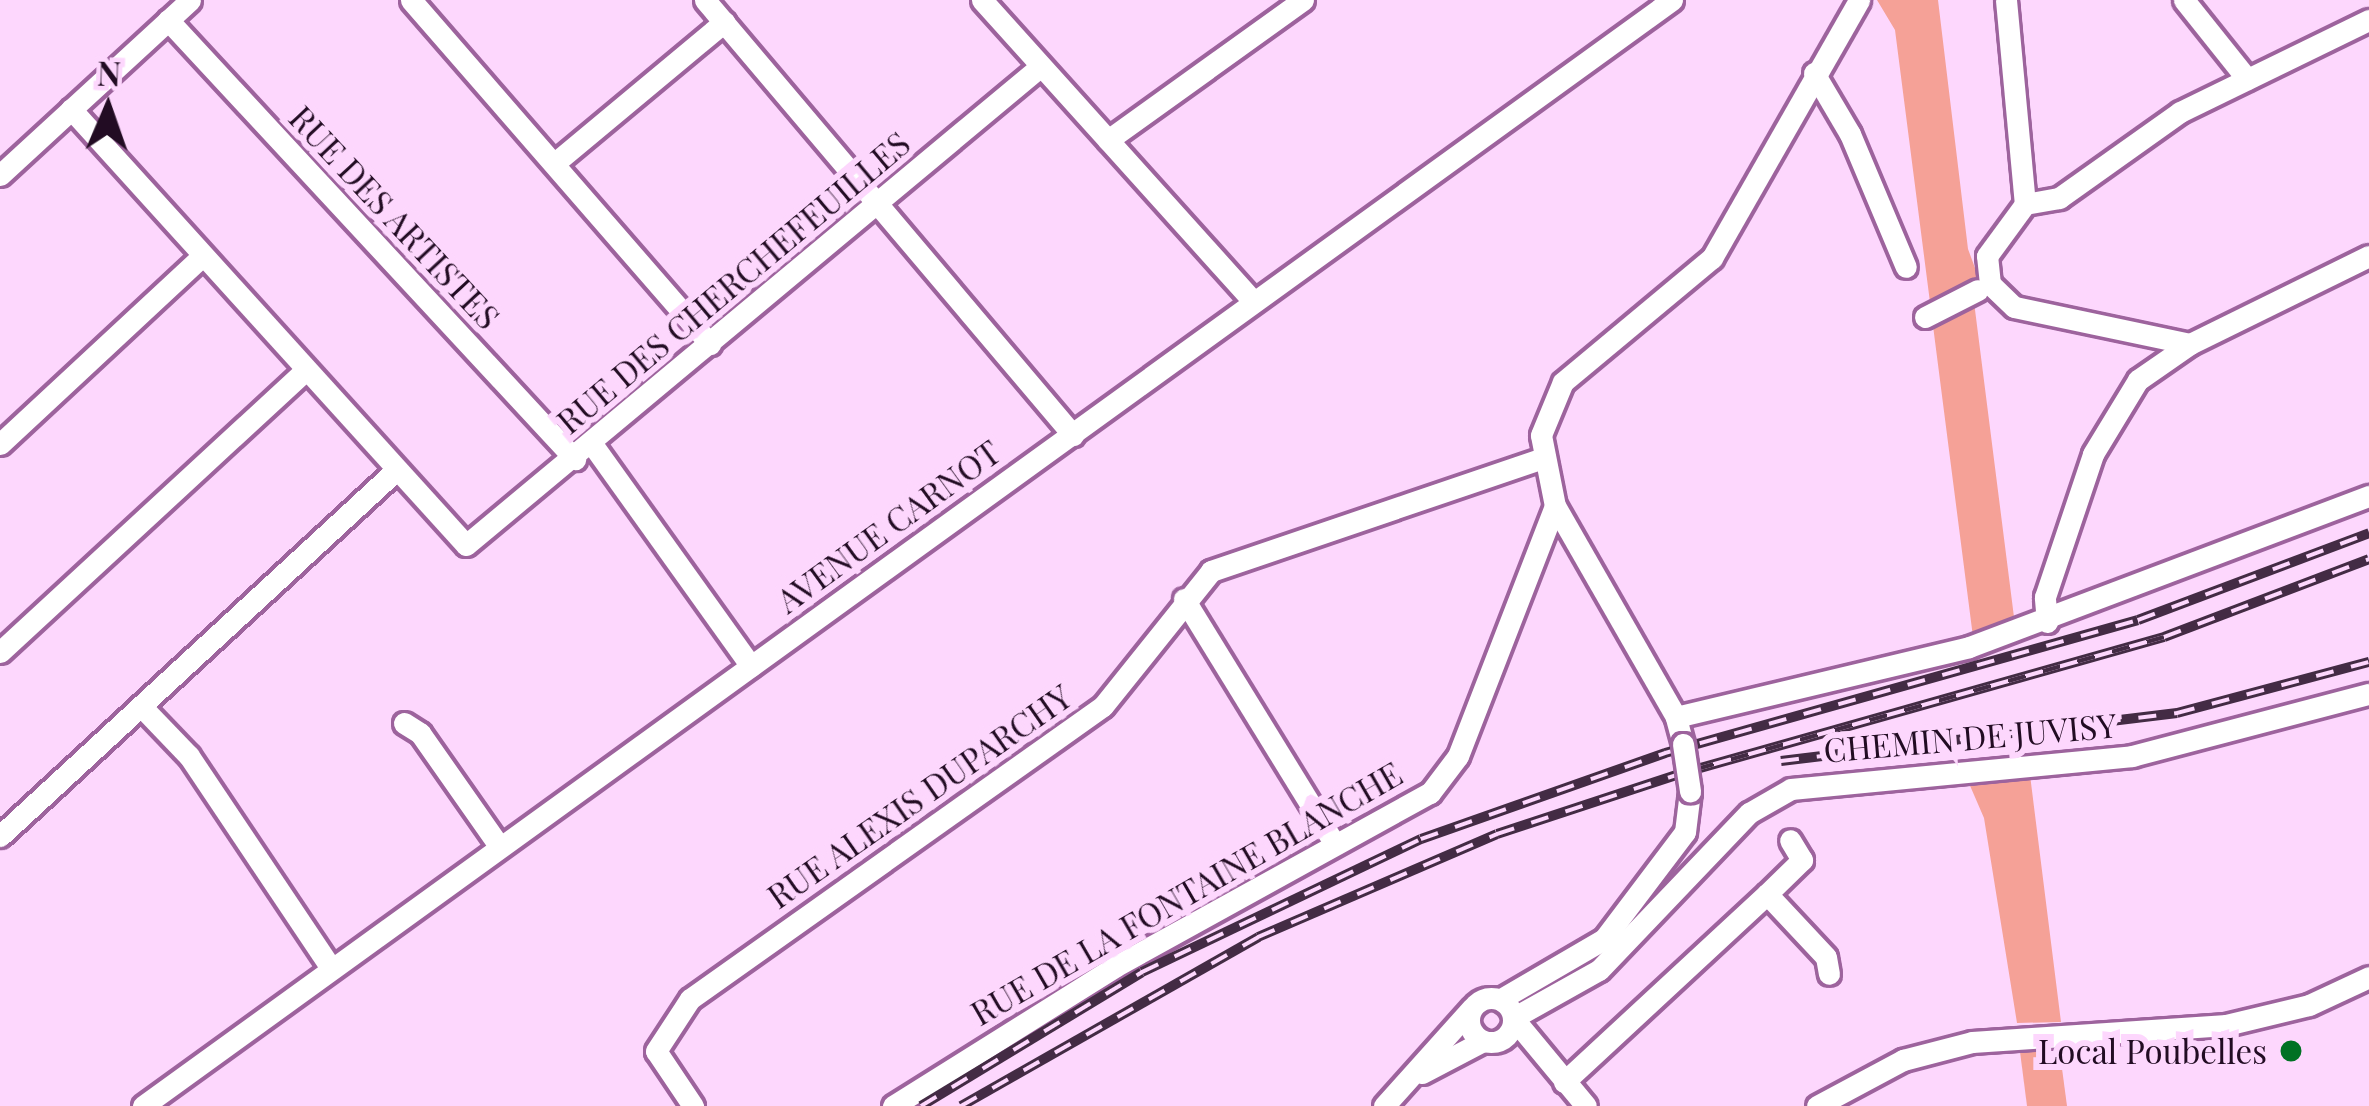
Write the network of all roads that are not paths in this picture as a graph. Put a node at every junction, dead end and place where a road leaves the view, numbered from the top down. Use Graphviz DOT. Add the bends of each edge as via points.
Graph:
graph roads {
  1 [pos="190,0"];
  2 [pos="411,0"];
  3 [pos="705,0"];
  4 [pos="982,0"];
  5 [pos="1303,0"];
  6 [pos="1628,0"];
  7 [pos="1672,0"];
  8 [pos="1859,0"];
  9 [pos="2006,0"];
  10 [pos="2184,0"];
  11 [pos="1646,19"];
  12 [pos="168,20"];
  13 [pos="2369,20"];
  14 [pos="724,22"];
  15 [pos="1041,66"];
  16 [pos="1814,73"];
  17 [pos="2246,79"];
  18 [pos="71,110"];
  19 [pos="1108,140"];
  20 [pos="556,162"];
  21 [pos="0,175"];
  22 [pos="880,201"];
  23 [pos="2025,204"];
  24 [pos="2369,256"];
  25 [pos="200,258"];
  26 [pos="1906,267"];
  27 [pos="1982,283"];
  28 [pos="1254,302"];
  29 [pos="1925,317"];
  30 [pos="710,344"];
  31 [pos="2189,344"];
  32 [pos="303,372"];
  33 [pos="1072,434"];
  34 [pos="0,444"];
  35 [pos="583,451"];
  36 [pos="1540,458"];
  37 [pos="394,472"];
  38 [pos="2369,496"];
  39 [pos="1555,506"];
  40 [pos="1184,599"];
  41 [pos="2047,622"];
  42 [pos="0,652"];
  43 [pos="751,666"];
  44 [pos="2369,694"];
  45 [pos="141,706"];
  46 [pos="1676,717"];
  47 [pos="404,723"];
  48 [pos="0,836"];
  49 [pos="1790,840"];
  50 [pos="1335,844"];
  51 [pos="499,846"];
  52 [pos="1767,894"];
  53 [pos="332,968"];
  54 [pos="1828,974"];
  55 [pos="2369,977"];
  56 [pos="1472,1008"];
  57 [pos="1507,1009"];
  58 [pos="1490,1041"];
  59 [pos="1564,1082"];
  60 [pos="1402,1088"];
  61 [pos="143,1106"];
  62 [pos="693,1106"];
  63 [pos="893,1106"];
  64 [pos="1384,1106"];
  65 [pos="1586,1106"];
  66 [pos="1817,1106"];
  1 -- 12 [label="street"];
  2 -- 20 [label="street"];
  3 -- 14 [label="street"];
  4 -- 15 [label="street"];
  5 -- 19 [label="street"];
  6 -- 11 [label="street"];
  7 -- 11 [label="street, AVENUE CARNOT"];
  8 -- 16 [label="street"];
  9 -- 23 [label="street"];
  10 -- 17 [label="street"];
  11 -- 28 [label="street, AVENUE CARNOT"];
  12 -- 18 [label="street"];
  12 -- 35 [label="street, RUE DES ARTISTES"];
  13 -- 17 [label="street"];
  14 -- 20 [label="street"];
  14 -- 22 [label="street"];
  15 -- 19 [label="street"];
  15 -- 22 [label="street, RUE DES CHERCHEFEUILLES"];
  16 -- 26 [label="street" via="1850,134"];
  16 -- 36 [label="street" via="1712,258 1563,382 1548,405"];
  17 -- 23 [label="street" via="2180,112 2059,198"];
  18 -- 21 [label="street"];
  18 -- 25 [label="street"];
  19 -- 28 [label="street"];
  20 -- 30 [label="street"];
  22 -- 30 [label="street, RUE DES CHERCHEFEUILLES"];
  22 -- 33 [label="street"];
  23 -- 27 [label="street" via="1987,256"];
  24 -- 31 [label="street"];
  25 -- 32 [label="street"];
  25 -- 34 [label="street"];
  27 -- 29 [label="street"];
  27 -- 31 [label="street" via="2014,307"];
  28 -- 33 [label="street, AVENUE CARNOT"];
  30 -- 35 [label="street, RUE DES CHERCHEFEUILLES"];
  31 -- 41 [label="street" via="2149,371 2114,411 2045,597"];
  32 -- 37 [label="street"];
  32 -- 42 [label="street"];
  33 -- 43 [label="street, AVENUE CARNOT"];
  35 -- 37 [label="street, RUE DES CHERCHEFEUILLES" via="466,544"];
  35 -- 43 [label="street, RUE DES ARTISTES"];
  36 -- 39 [label="street"];
  36 -- 40 [label="street, RUE ALEXIS DUPARCHY" via="1211,571"];
  37 -- 45 [label="street"];
  38 -- 41 [label="street"];
  39 -- 46 [label="street"];
  39 -- 50 [label="street, RUE DE LA FONTAINE BLANCHE" via="1451,769 1430,793"];
  40 -- 50 [label="street"];
  40 -- 62 [label="street, RUE ALEXIS DUPARCHY" via="1103,706 690,999 656,1051"];
  41 -- 46 [label="street"];
  43 -- 51 [label="street, AVENUE CARNOT"];
  44 -- 57 [label="street, CHEMIN DE JUVISY" via="2132,756 1791,789 1749,813 1599,970"];
  45 -- 48 [label="street"];
  45 -- 53 [label="street" via="189,756"];
  46 -- 57 [label="street, bridge" via="1690,791 1685,832 1625,915"];
  47 -- 51 [label="street"];
  49 -- 52 [label="street" via="1802,860"];
  50 -- 63 [label="street, RUE DE LA FONTAINE BLANCHE" via="1014,1026"];
  51 -- 53 [label="street, AVENUE CARNOT"];
  52 -- 54 [label="street" via="1826,957"];
  52 -- 59 [label="street"];
  53 -- 61 [label="street, AVENUE CARNOT"];
  55 -- 66 [label="street" via="2309,1005 2226,1025 1972,1042 1903,1060"];
  56 -- 57 [label="street"];
  56 -- 58 [label="street" via="1470,1027"];
  56 -- 60 [label="street"];
  57 -- 58 [label="street"];
  57 -- 59 [label="street"];
  58 -- 59 [label="street"];
  58 -- 60 [label="street"];
  59 -- 65 [label="street"];
  60 -- 64 [label="street"];
}
